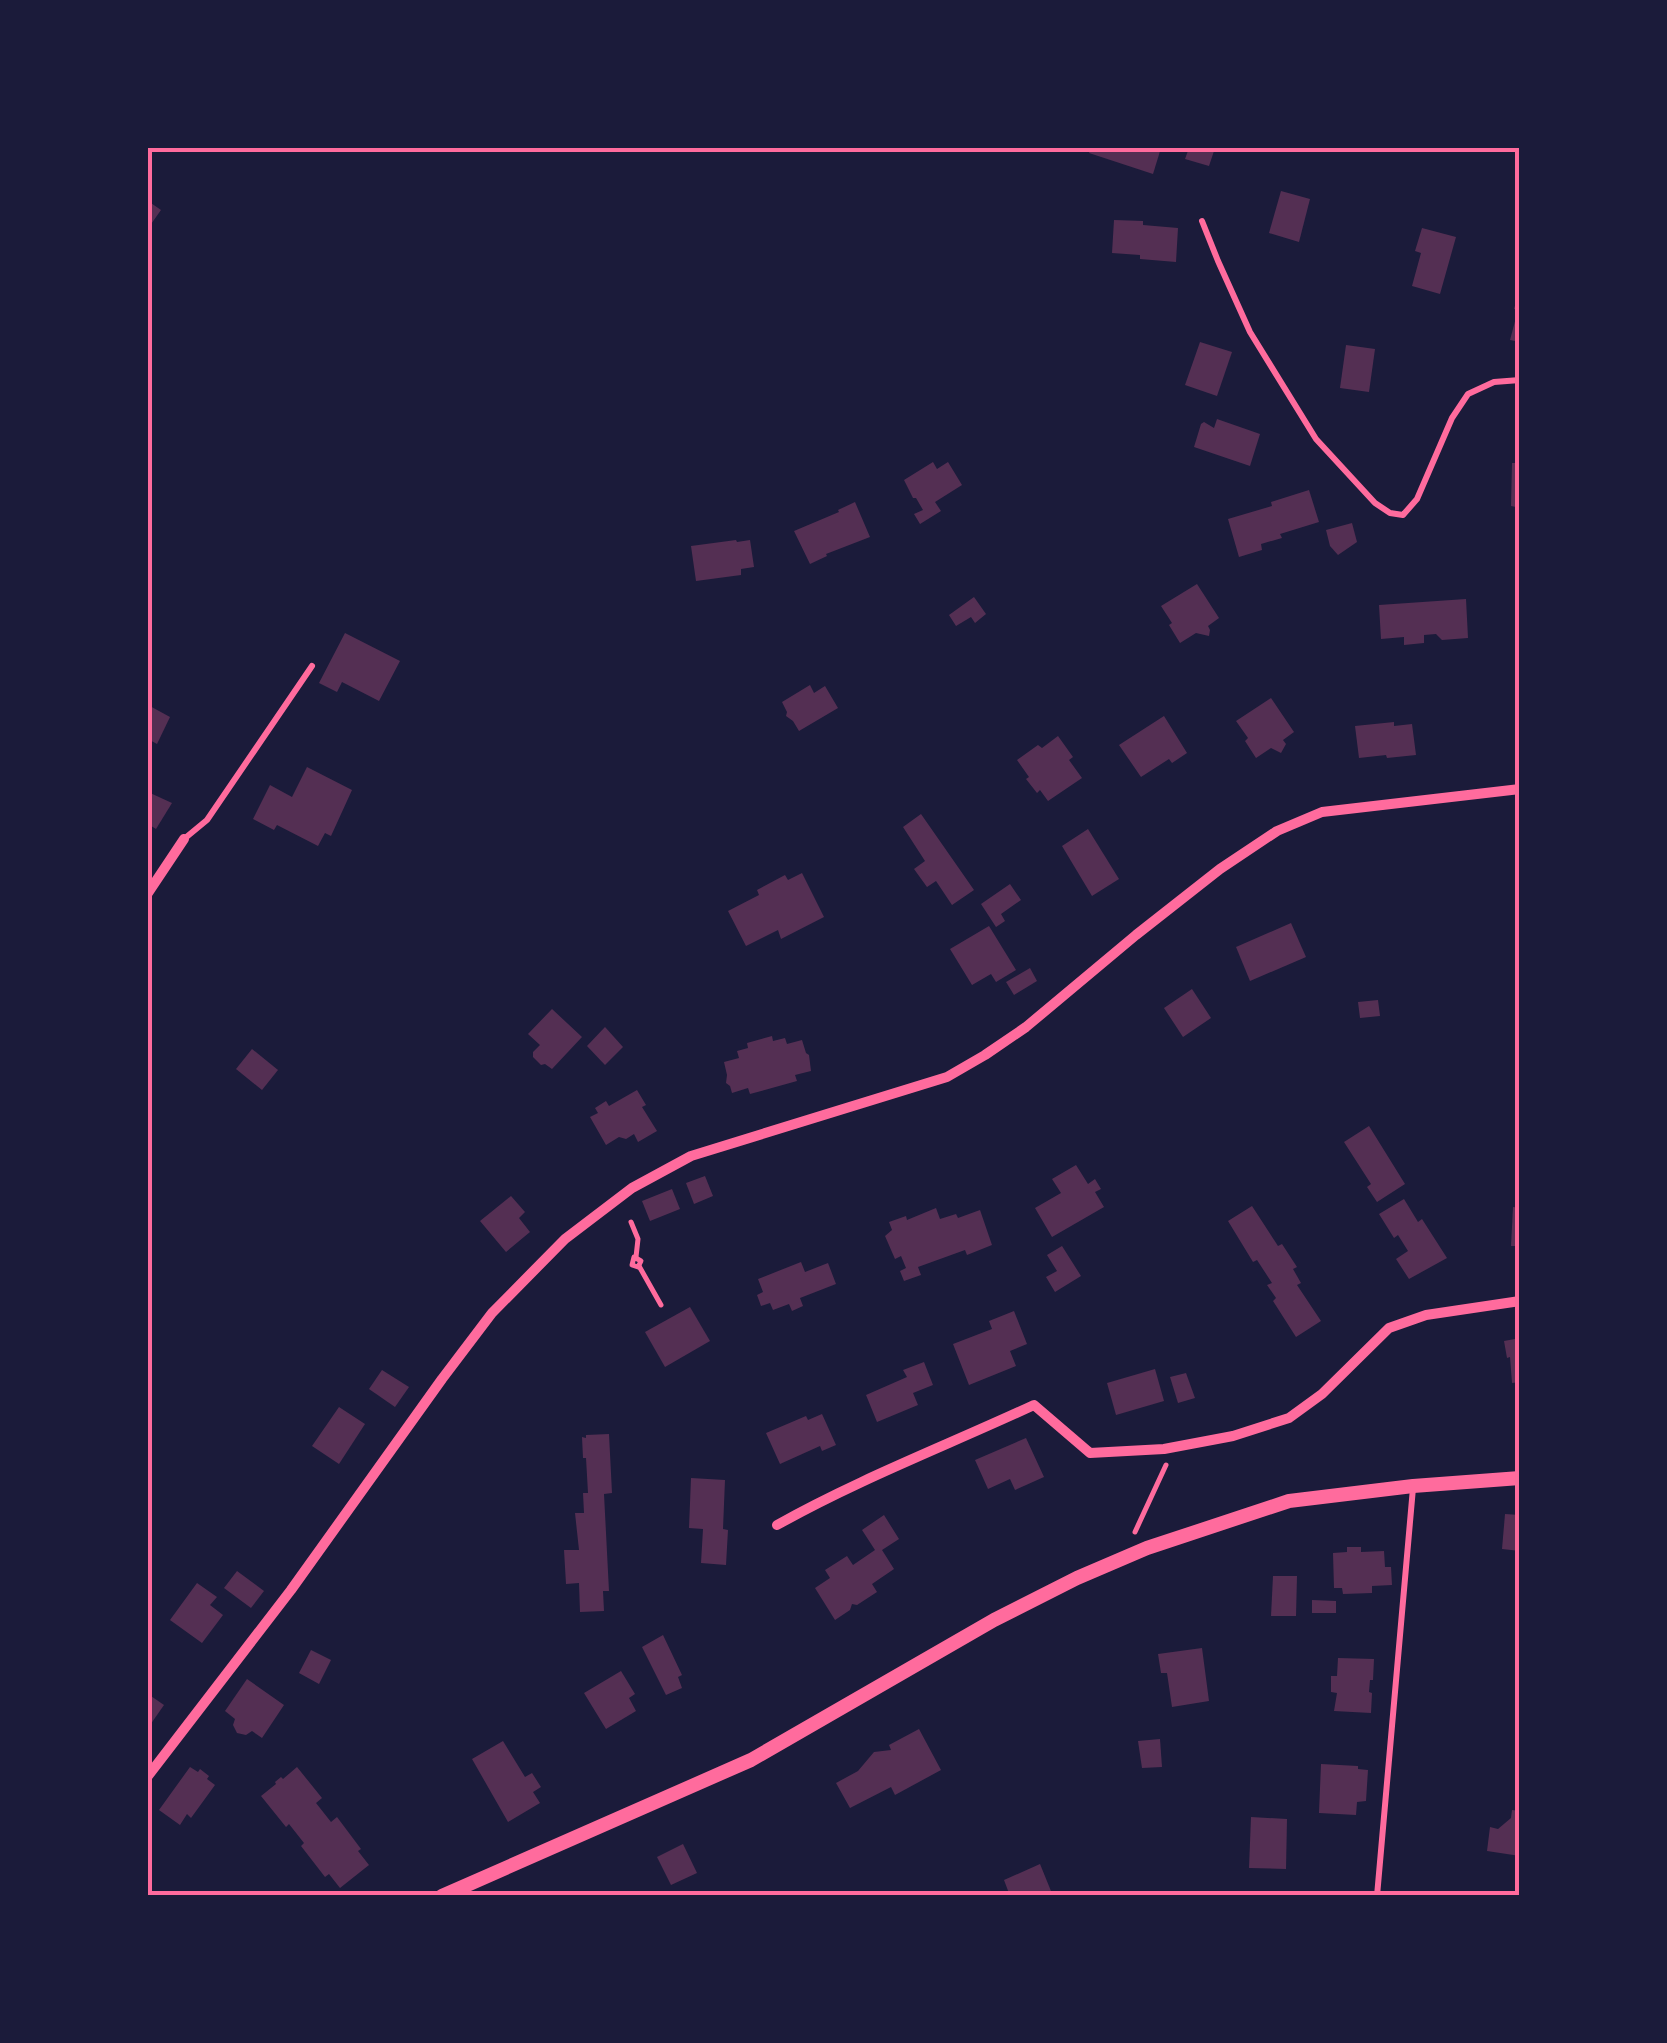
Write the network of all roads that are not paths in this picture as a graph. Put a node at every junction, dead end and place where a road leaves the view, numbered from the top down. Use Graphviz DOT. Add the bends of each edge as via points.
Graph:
graph roads {
  1 [pos="1202,221"];
  2 [pos="1520,380"];
  3 [pos="312,666"];
  4 [pos="1520,789"];
  5 [pos="184,839"];
  6 [pos="148,893"];
  7 [pos="1520,1301"];
  8 [pos="1520,1478"];
  9 [pos="1413,1486"];
  10 [pos="777,1525"];
  11 [pos="148,1776"];
  12 [pos="442,1896"];
  13 [pos="1377,1896"];
  1 -- 2 [label="lane" via="1250,332 1316,439 1390,513 1403,515 1416,499 1468,394"];
  3 -- 5 [label="lane" via="207,820"];
  4 -- 11 [label="street" via="1322,812 1277,831 1207,879 1026,1027 947,1077 691,1156 632,1188 565,1239 492,1313"];
  5 -- 6 [label="street"];
  7 -- 10 [label="street" via="1426,1315 1388,1328 1288,1418 1233,1436 1090,1453 1034,1405"];
  8 -- 9 [label="street"];
  9 -- 12 [label="street" via="1289,1500 1131,1554 994,1620 751,1760"];
  9 -- 13 [label="lane"];
}
